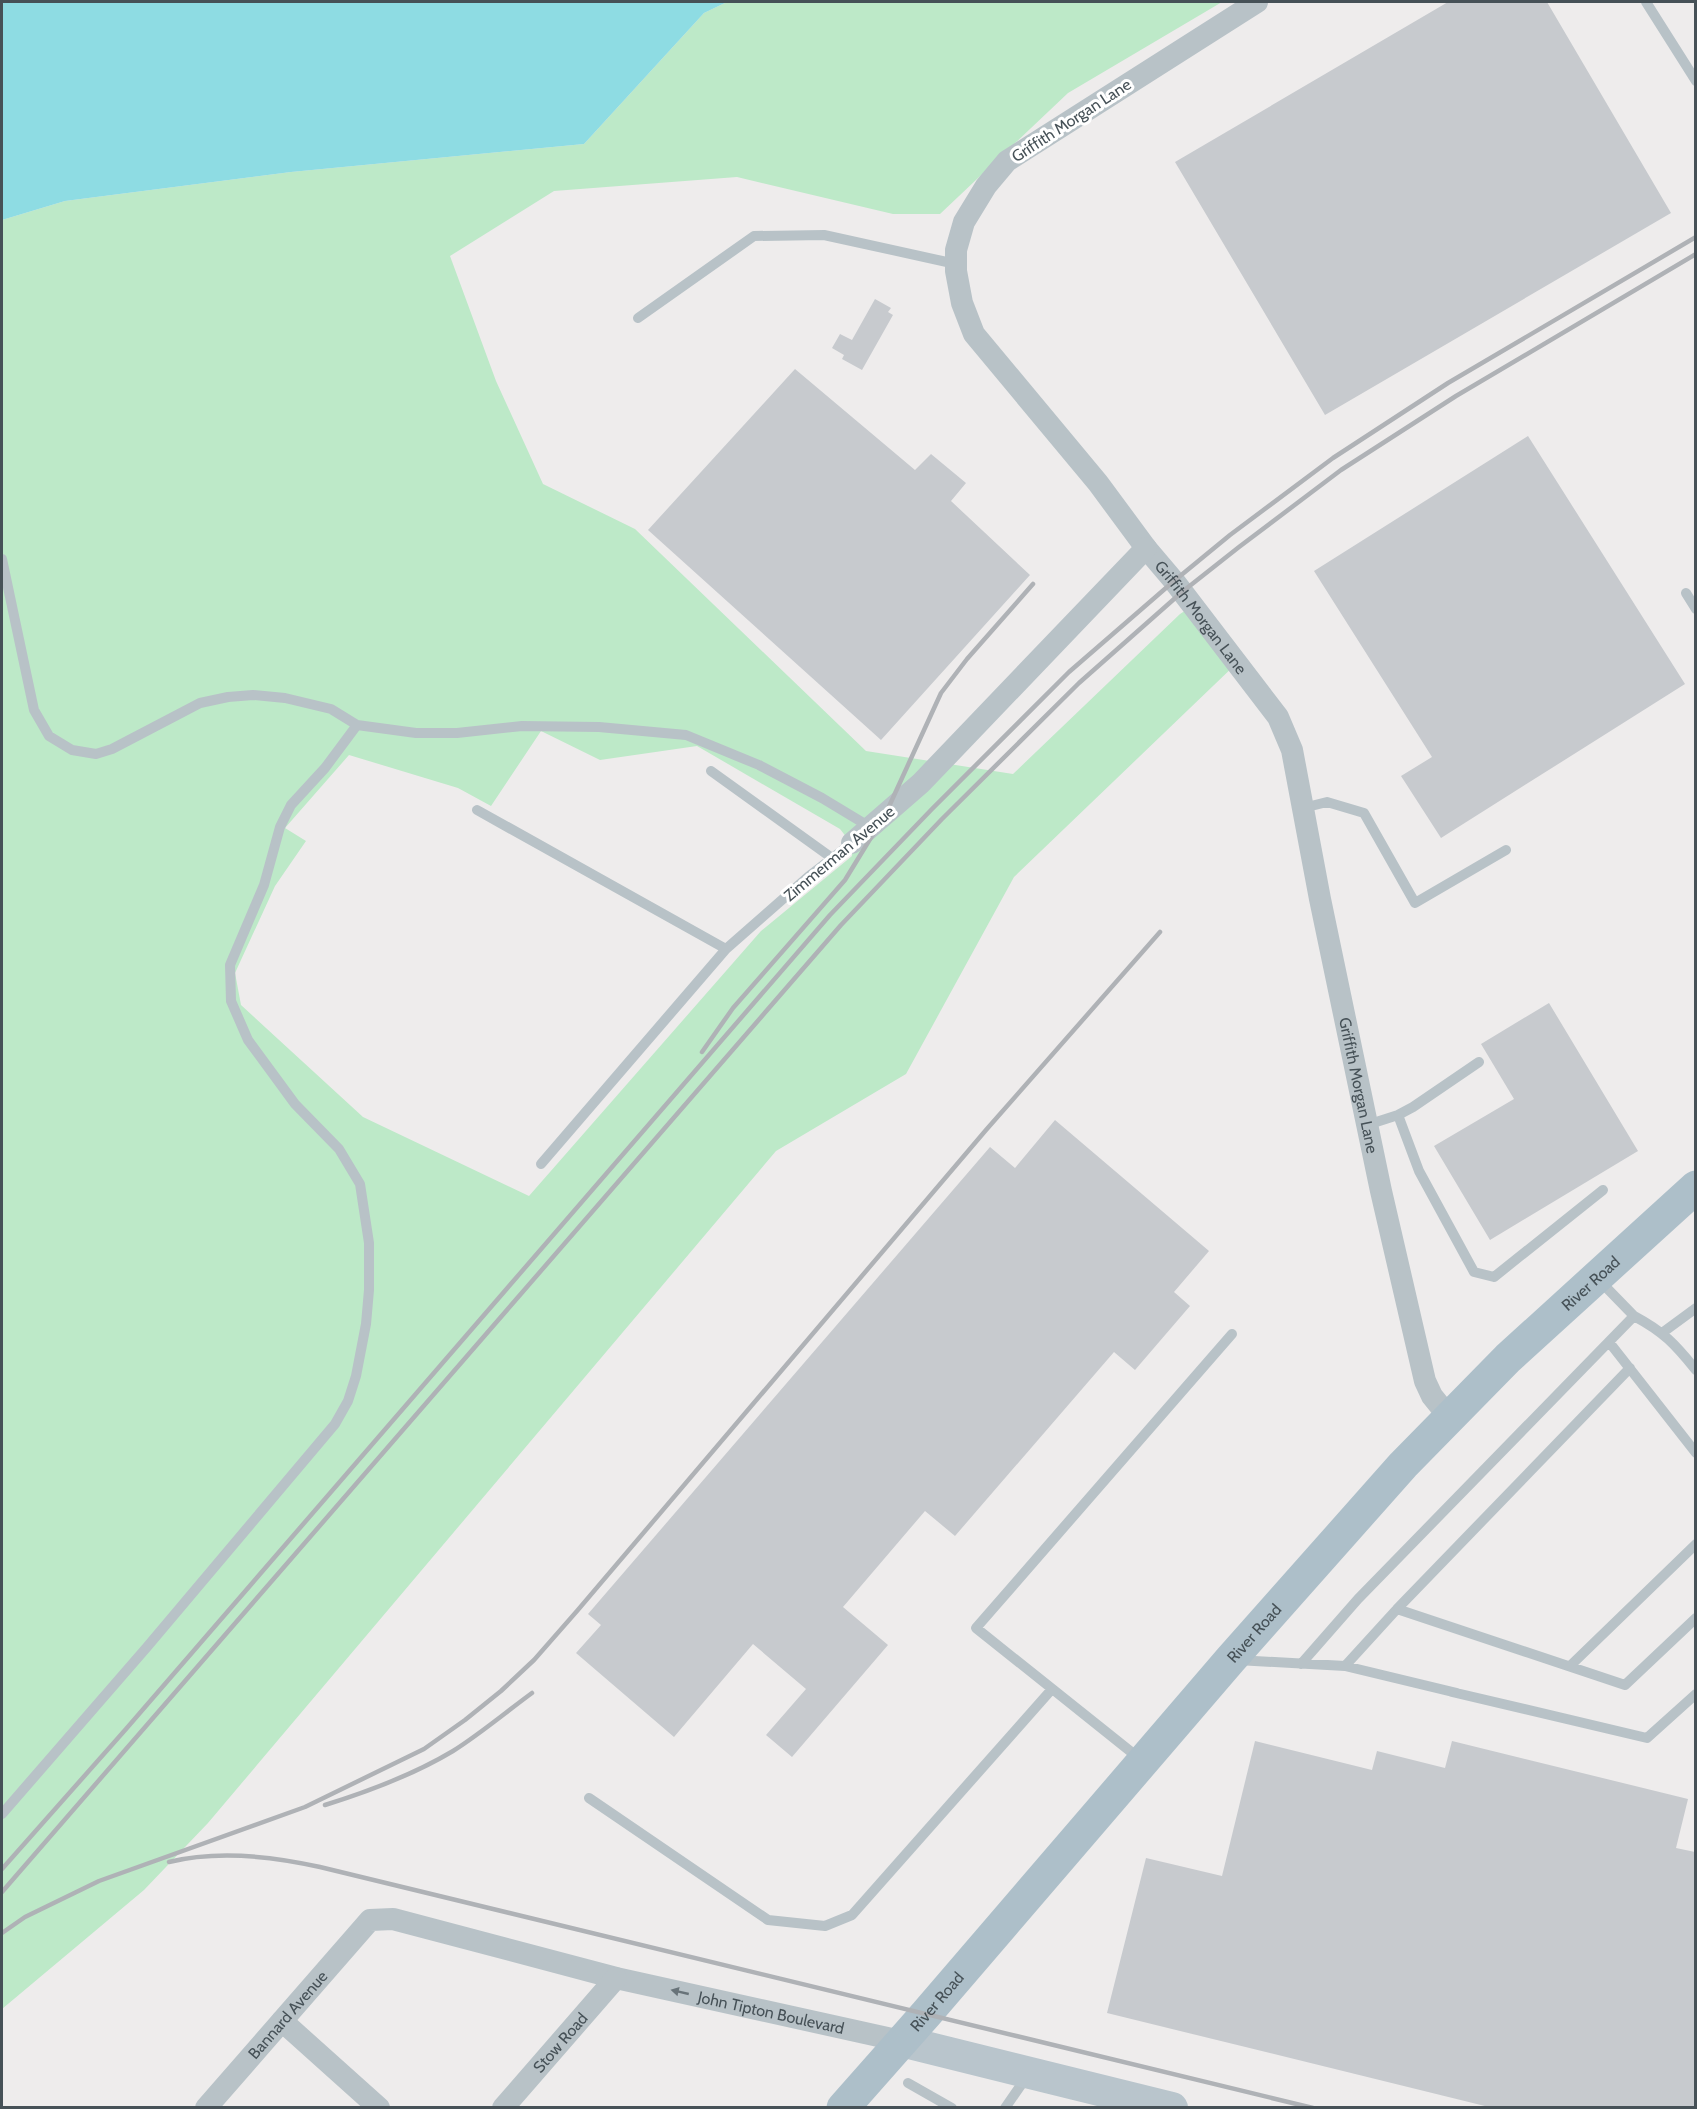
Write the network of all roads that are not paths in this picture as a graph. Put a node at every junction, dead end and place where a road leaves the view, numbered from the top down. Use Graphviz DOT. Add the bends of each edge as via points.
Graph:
graph roads {
  1 [pos="1257,2"];
  2 [pos="1646,2"];
  3 [pos="1695,81"];
  4 [pos="956,264"];
  5 [pos="638,318"];
  6 [pos="1146,548"];
  7 [pos="2,559"];
  8 [pos="1686,593"];
  9 [pos="1695,609"];
  10 [pos="357,725"];
  11 [pos="711,771"];
  12 [pos="1303,808"];
  13 [pos="477,810"];
  14 [pos="870,827"];
  15 [pos="852,843"];
  16 [pos="1506,850"];
  17 [pos="832,858"];
  18 [pos="726,949"];
  19 [pos="1479,1062"];
  20 [pos="1398,1115"];
  21 [pos="1367,1125"];
  22 [pos="541,1164"];
  23 [pos="1695,1187"];
  24 [pos="1603,1190"];
  25 [pos="1597,1278"];
  26 [pos="1695,1308"];
  27 [pos="1634,1316"];
  28 [pos="1662,1333"];
  29 [pos="1232,1334"];
  30 [pos="1609,1342"];
  31 [pos="1630,1368"];
  32 [pos="1695,1370"];
  33 [pos="1449,1417"];
  34 [pos="1695,1453"];
  35 [pos="1695,1544"];
  36 [pos="1397,1609"];
  37 [pos="1695,1618"];
  38 [pos="1230,1660"];
  39 [pos="1301,1664"];
  40 [pos="1345,1666"];
  41 [pos="1570,1666"];
  42 [pos="1052,1689"];
  43 [pos="1695,1694"];
  44 [pos="1143,1762"];
  45 [pos="589,1798"];
  46 [pos="2,1814"];
  47 [pos="370,1920"];
  48 [pos="616,1977"];
  49 [pos="282,2021"];
  50 [pos="901,2041"];
  51 [pos="1030,2073"];
  52 [pos="908,2083"];
  53 [pos="206,2108"];
  54 [pos="380,2108"];
  55 [pos="503,2108"];
  56 [pos="843,2108"];
  57 [pos="952,2108"];
  58 [pos="1005,2108"];
  59 [pos="1172,2108"];
  1 -- 4 [label="street, Griffith Morgan Lane" via="1007,161 964,222"];
  2 -- 3 [label="lane"];
  4 -- 5 [label="lane" via="824,235 754,236"];
  4 -- 6 [label="street, Griffith Morgan Lane" via="962,303 974,334 1098,483"];
  6 -- 12 [label="street, Griffith Morgan Lane" via="1278,717 1292,750"];
  6 -- 14 [label="street, Zimmerman Avenue" via="921,783"];
  7 -- 10 [label="lane" via="34,711 49,736 72,750 96,754 112,749 200,703 228,697 285,698 331,709"];
  8 -- 9 [label="lane"];
  10 -- 14 [label="lane" via="416,733 522,726 599,727 686,735 759,765"];
  10 -- 46 [label="lane" via="291,805 280,826 264,885 230,965 231,1001 249,1040 295,1104 339,1149 360,1184 369,1244 369,1290 366,1324 348,1401 335,1424"];
  11 -- 17 [label="lane"];
  12 -- 16 [label="lane" via="1327,802 1364,813 1415,903"];
  12 -- 21 [label="street, Griffith Morgan Lane"];
  13 -- 18 [label="lane"];
  14 -- 15 [label="street, Zimmerman Avenue"];
  15 -- 17 [label="lane, Zimmerman Avenue"];
  17 -- 18 [label="lane, Zimmerman Avenue"];
  18 -- 22 [label="lane, Zimmerman Avenue"];
  19 -- 20 [label="lane"];
  20 -- 21 [label="lane"];
  20 -- 24 [label="lane" via="1419,1171 1474,1272 1494,1277"];
  21 -- 33 [label="street, Griffith Morgan Lane" via="1425,1381"];
  23 -- 25 [label="main road, River Road"];
  25 -- 27 [label="lane"];
  25 -- 33 [label="main road, River Road"];
  26 -- 28 [label="lane"];
  27 -- 28 [label="lane"];
  27 -- 30 [label="lane"];
  28 -- 32 [label="lane" via="1675,1343"];
  29 -- 42 [label="lane" via="976,1628"];
  30 -- 31 [label="lane"];
  30 -- 39 [label="lane" via="1358,1599"];
  31 -- 34 [label="lane"];
  31 -- 36 [label="lane"];
  33 -- 38 [label="main road, River Road"];
  35 -- 41 [label="lane"];
  36 -- 40 [label="lane"];
  36 -- 41 [label="lane"];
  37 -- 41 [label="lane" via="1625,1684"];
  38 -- 39 [label="lane"];
  38 -- 44 [label="main road, River Road"];
  39 -- 40 [label="lane"];
  40 -- 43 [label="lane" via="1647,1738"];
  42 -- 44 [label="lane"];
  42 -- 45 [label="lane" via="852,1915 825,1926 768,1920"];
  44 -- 50 [label="main road, River Road"];
  47 -- 48 [label="street, John Tipton Boulevard" via="393,1919"];
  47 -- 49 [label="street, Bannard Avenue"];
  50 -- 48 [label="street, John Tipton Boulevard, one-way"];
  48 -- 55 [label="street, Stow Road"];
  49 -- 53 [label="street, Bannard Avenue"];
  49 -- 54 [label="street"];
  50 -- 51 [label="street, John Tipton Boulevard"];
  50 -- 56 [label="main road, River Road"];
  51 -- 58 [label="lane"];
  51 -- 59 [label="street, John Tipton Boulevard"];
  52 -- 57 [label="lane"];
}
